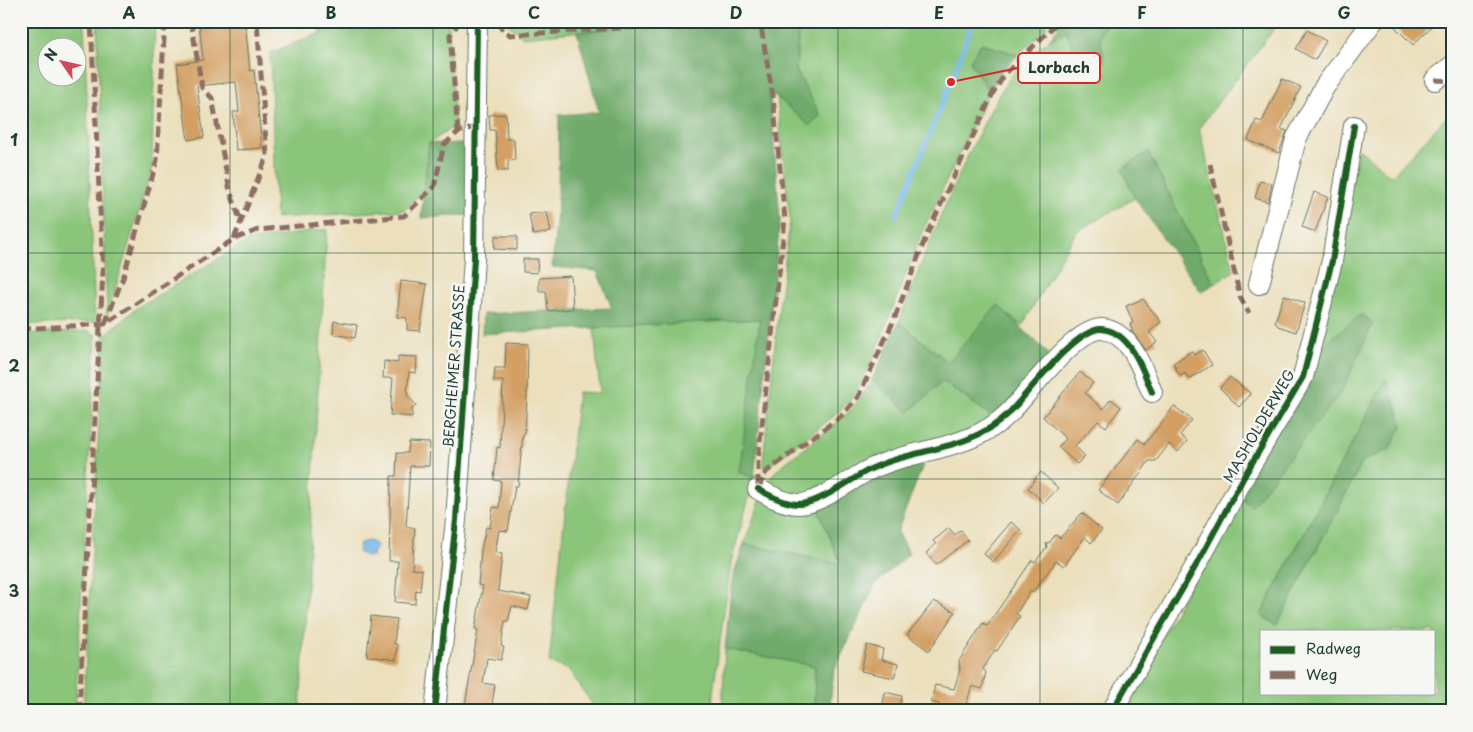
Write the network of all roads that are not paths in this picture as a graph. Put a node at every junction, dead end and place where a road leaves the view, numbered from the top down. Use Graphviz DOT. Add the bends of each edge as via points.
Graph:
graph roads {
  1 [pos="477,21"];
  2 [pos="1373,21"];
  3 [pos="1452,66"];
  4 [pos="1435,80"];
  5 [pos="1354,126"];
  6 [pos="1259,284"];
  7 [pos="1152,392"];
  8 [pos="758,489"];
  9 [pos="435,711"];
  10 [pos="1112,711"];
  1 -- 9 [label="street, BERGHEIMER STRASSE" via="474,259 456,520"];
  2 -- 6 [label="street" via="1325,86 1296,139"];
  3 -- 4 [label="street"];
  5 -- 10 [label="street, MASHOLDERWEG" via="1332,262 1303,377"];
  7 -- 8 [label="street" via="1133,349 1113,332 1101,329 1088,332 1056,360 999,422 973,439 868,471 798,505 773,498"];
}
